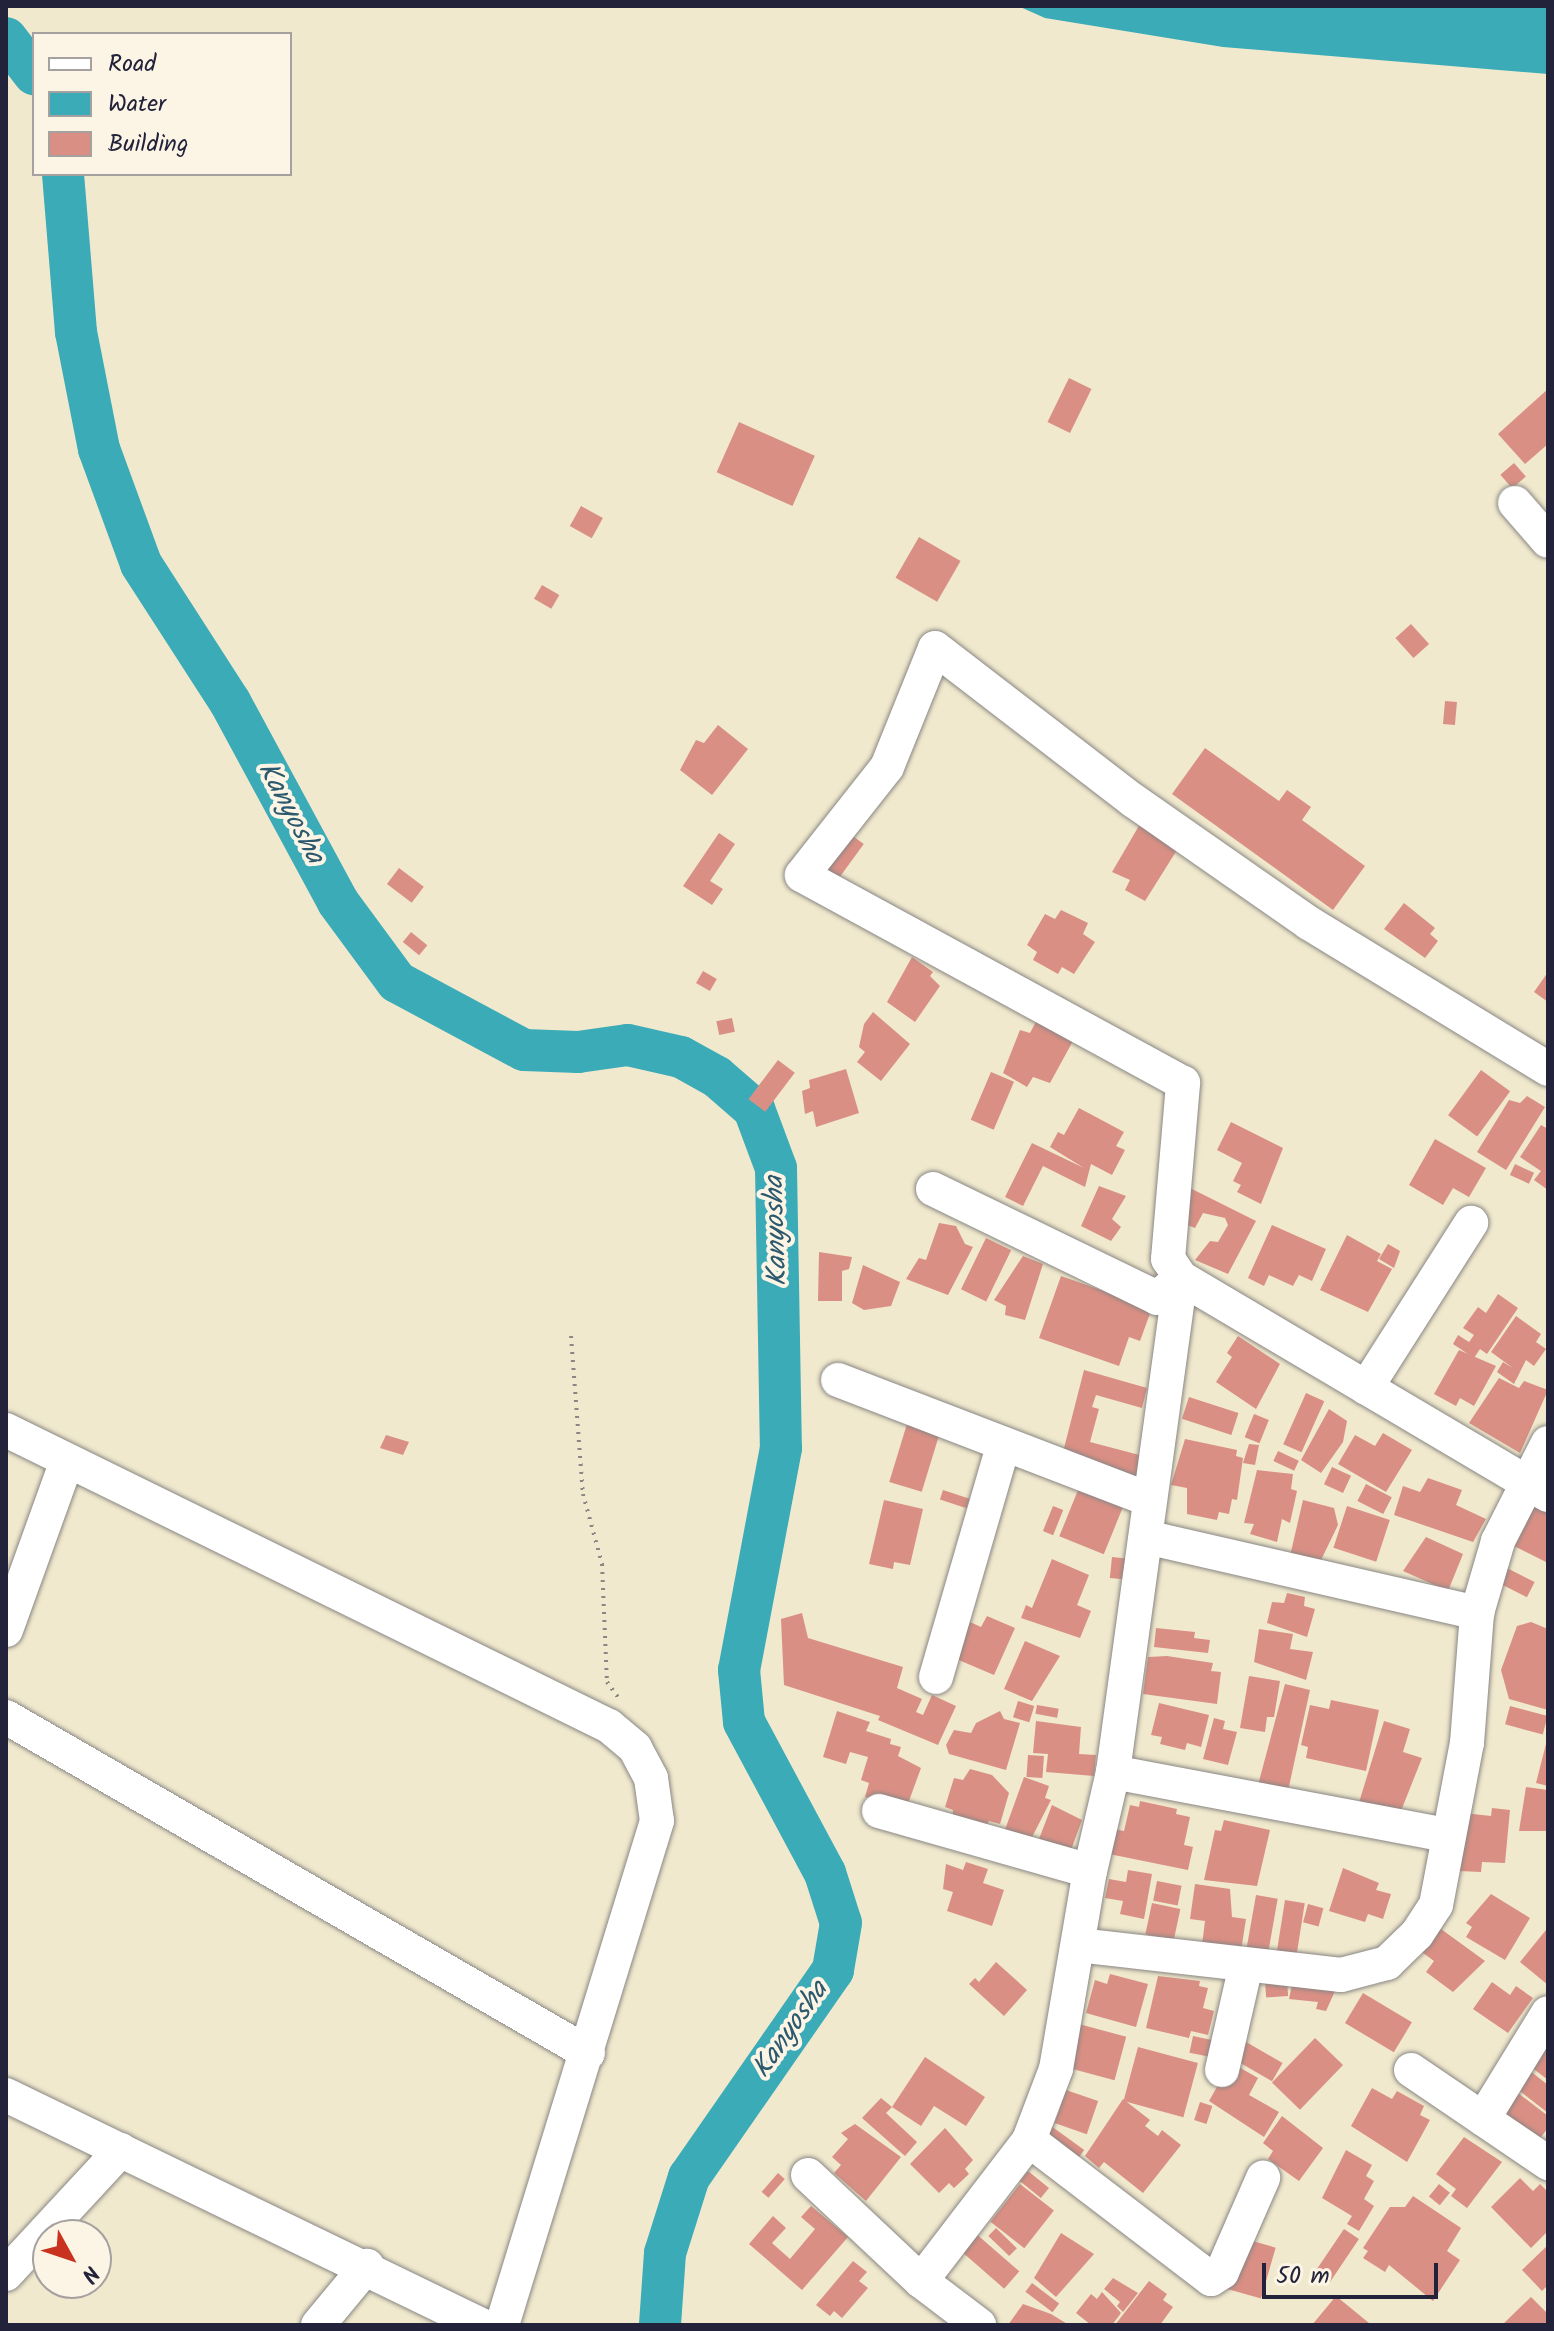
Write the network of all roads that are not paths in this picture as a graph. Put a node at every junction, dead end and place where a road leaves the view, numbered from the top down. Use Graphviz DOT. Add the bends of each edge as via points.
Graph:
graph roads {
  1 [pos="1515,503"];
  2 [pos="1548,541"];
  3 [pos="1548,1069"];
  4 [pos="933,1189"];
  5 [pos="1471,1223"];
  6 [pos="1181,1278"];
  7 [pos="838,1380"];
  8 [pos="1366,1388"];
  9 [pos="6,1430"];
  10 [pos="1548,1443"];
  11 [pos="1003,1446"];
  12 [pos="67,1461"];
  13 [pos="1536,1488"];
  14 [pos="1150,1500"];
  15 [pos="1146,1537"];
  16 [pos="1477,1613"];
  17 [pos="6,1630"];
  18 [pos="936,1677"];
  19 [pos="6,1717"];
  20 [pos="1113,1772"];
  21 [pos="879,1811"];
  22 [pos="1448,1835"];
  23 [pos="1090,1871"];
  24 [pos="1078,1945"];
  25 [pos="1246,1965"];
  26 [pos="1548,2013"];
  27 [pos="588,2053"];
  28 [pos="1222,2070"];
  29 [pos="1411,2070"];
  30 [pos="6,2095"];
  31 [pos="1483,2119"];
  32 [pos="1029,2140"];
  33 [pos="121,2150"];
  34 [pos="1548,2163"];
  35 [pos="808,2175"];
  36 [pos="1263,2178"];
  37 [pos="367,2266"];
  38 [pos="6,2274"];
  39 [pos="921,2281"];
  40 [pos="970,2322"];
  41 [pos="318,2325"];
  42 [pos="481,2325"];
  43 [pos="502,2325"];
  1 -- 2 [label="street"];
  3 -- 6 [label="street" via="1309,923 1134,801 935,648 887,767 802,875 1183,1083 1168,1259"];
  4 -- 6 [label="street" via="1157,1298"];
  5 -- 8 [label="street"];
  6 -- 8 [label="street"];
  6 -- 14 [label="street"];
  7 -- 11 [label="street"];
  8 -- 13 [label="street"];
  9 -- 12 [label="street"];
  10 -- 13 [label="street"];
  11 -- 14 [label="street"];
  11 -- 18 [label="street"];
  12 -- 17 [label="street"];
  12 -- 27 [label="street" via="609,1726 635,1748 651,1778 657,1821"];
  13 -- 16 [label="street" via="1498,1541"];
  14 -- 15 [label="street"];
  15 -- 16 [label="street"];
  15 -- 20 [label="street"];
  16 -- 22 [label="street" via="1467,1743"];
  19 -- 27 [label="street"];
  20 -- 22 [label="street"];
  20 -- 23 [label="street"];
  21 -- 23 [label="street"];
  22 -- 25 [label="street" via="1436,1905 1417,1934 1387,1963 1341,1975"];
  23 -- 24 [label="street"];
  24 -- 25 [label="street"];
  24 -- 32 [label="street" via="1056,2069"];
  25 -- 28 [label="street"];
  26 -- 31 [label="street"];
  27 -- 43 [label="street"];
  29 -- 31 [label="street"];
  30 -- 33 [label="street"];
  31 -- 34 [label="street"];
  32 -- 36 [label="street" via="1211,2279 1222,2272"];
  32 -- 39 [label="street"];
  33 -- 37 [label="street"];
  33 -- 38 [label="street"];
  35 -- 39 [label="street"];
  37 -- 41 [label="street"];
  37 -- 42 [label="street"];
  39 -- 40 [label="street"];
}
